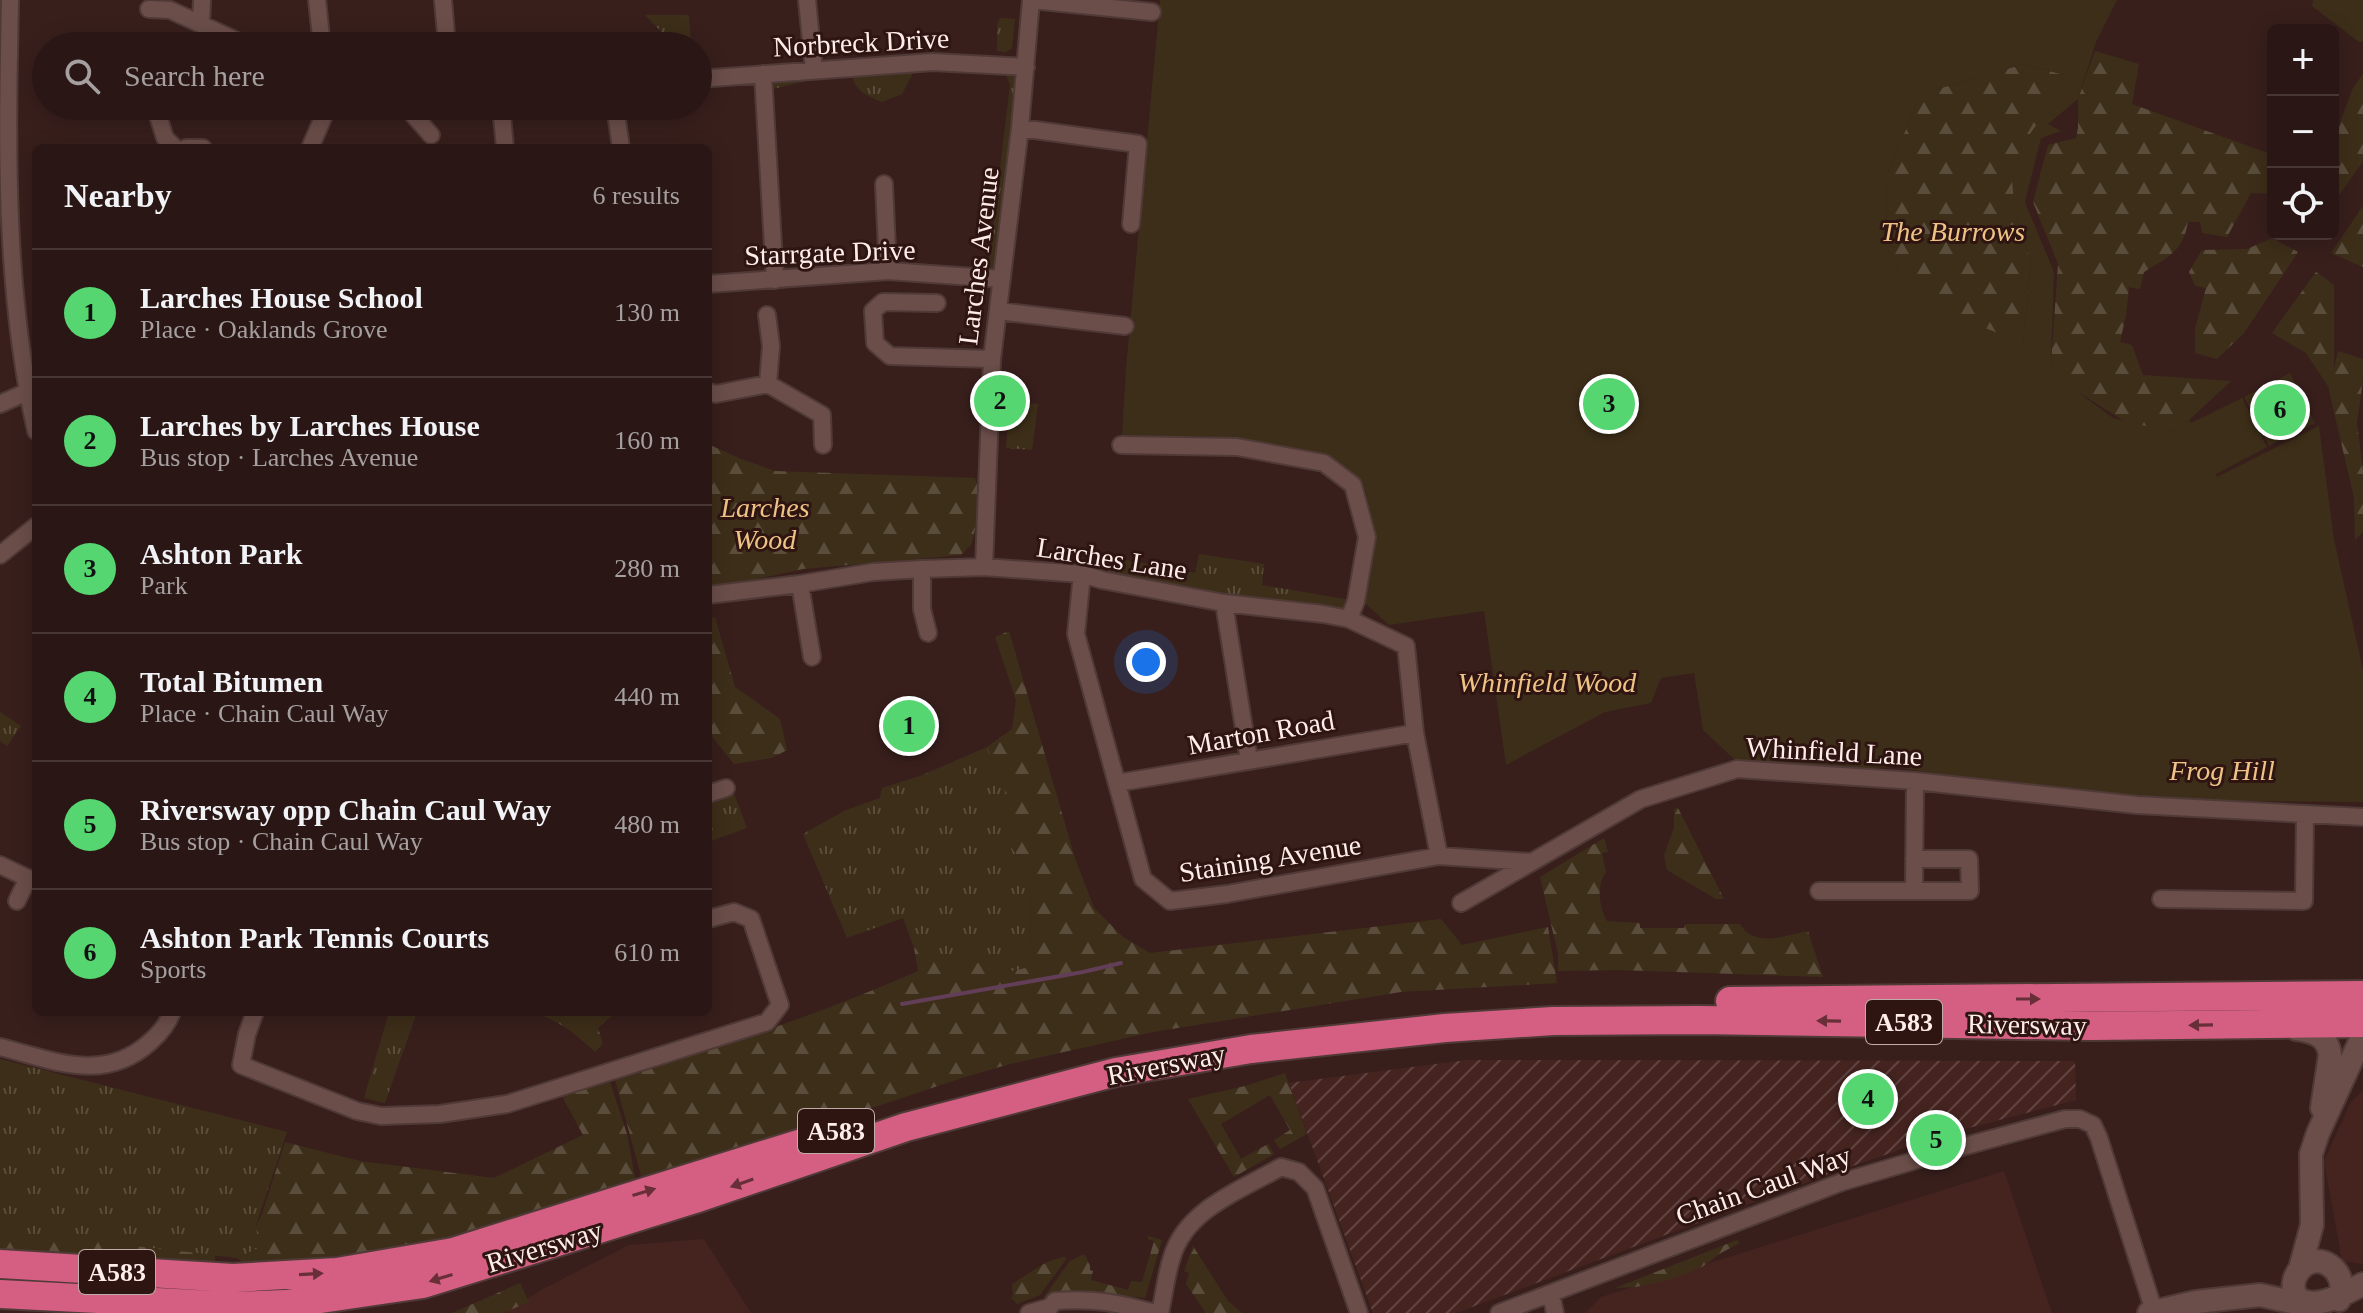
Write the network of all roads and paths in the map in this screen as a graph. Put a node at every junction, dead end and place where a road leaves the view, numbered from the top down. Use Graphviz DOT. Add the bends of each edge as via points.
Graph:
graph roads {
  1 [pos="10,0"];
  2 [pos="202,0"];
  3 [pos="317,0"];
  4 [pos="443,0"];
  5 [pos="807,0"];
  6 [pos="1031,0"];
  7 [pos="149,9"];
  8 [pos="1152,12"];
  9 [pos="201,24"];
  10 [pos="218,32"];
  11 [pos="320,32"];
  12 [pos="446,32"];
  13 [pos="1026,67"];
  14 [pos="814,70"];
  15 [pos="763,74"];
  16 [pos="712,78"];
  17 [pos="159,120"];
  18 [pos="322,120"];
  19 [pos="418,120"];
  20 [pos="502,120"];
  21 [pos="617,120"];
  22 [pos="1020,128"];
  23 [pos="431,135"];
  24 [pos="171,144"];
  25 [pos="312,144"];
  26 [pos="505,144"];
  27 [pos="620,144"];
  28 [pos="884,184"];
  29 [pos="1131,224"];
  30 [pos="888,271"];
  31 [pos="916,273"];
  32 [pos="1002,279"];
  33 [pos="775,280"];
  34 [pos="712,284"];
  35 [pos="915,302"];
  36 [pos="937,303"];
  37 [pos="998,311"];
  38 [pos="767,315"];
  39 [pos="1125,326"];
  40 [pos="992,359"];
  41 [pos="768,384"];
  42 [pos="27,392"];
  43 [pos="712,393"];
  44 [pos="0,404"];
  45 [pos="32,414"];
  46 [pos="823,445"];
  47 [pos="1121,445"];
  48 [pos="32,529"];
  49 [pos="0,555"];
  50 [pos="984,567"];
  51 [pos="922,569"];
  52 [pos="1082,574"];
  53 [pos="800,584"];
  54 [pos="712,595"];
  55 [pos="1224,603"];
  56 [pos="1349,619"];
  57 [pos="928,633"];
  58 [pos="812,657"];
  59 [pos="1415,733"];
  60 [pos="1249,760"];
  61 [pos="1915,781"];
  62 [pos="1117,783"];
  63 [pos="726,788"];
  64 [pos="712,793"];
  65 [pos="2305,814"];
  66 [pos="2363,817"];
  67 [pos="1439,856"];
  68 [pos="1914,859"];
  69 [pos="1531,862"];
  70 [pos="0,865"];
  71 [pos="32,880"];
  72 [pos="1819,891"];
  73 [pos="1914,891"];
  74 [pos="2161,899"];
  75 [pos="17,901"];
  76 [pos="1461,903"];
  77 [pos="712,918"];
  78 [pos="2363,995"];
  79 [pos="2190,997"];
  80 [pos="2363,1008"];
  81 [pos="171,1016"];
  82 [pos="254,1016"];
  83 [pos="2363,1023"];
  84 [pos="2267,1024"];
  85 [pos="2363,1035"];
  86 [pos="0,1047"];
  87 [pos="2363,1065"];
  88 [pos="2340,1086"];
  89 [pos="2318,1133"];
  90 [pos="2312,1225"];
  91 [pos="1,1264"];
  92 [pos="2332,1267"];
  93 [pos="2298,1273"];
  94 [pos="2363,1281"];
  95 [pos="0,1294"];
  96 [pos="1551,1294"];
  97 [pos="2260,1295"];
  98 [pos="336,1298"];
  99 [pos="233,1299"];
  100 [pos="2339,1300"];
  101 [pos="137,1302"];
  102 [pos="2301,1304"];
  103 [pos="2151,1312"];
  104 [pos="170,1313"];
  105 [pos="301,1313"];
  106 [pos="1029,1313"];
  107 [pos="1158,1313"];
  108 [pos="1359,1313"];
  109 [pos="1499,1313"];
  110 [pos="1555,1313"];
  1 -- 42 [label="street" via="7,168 12,283"];
  2 -- 9 [label="street"];
  3 -- 11 [label="street"];
  4 -- 12 [label="street"];
  5 -- 14 [label="street"];
  6 -- 8 [label="street"];
  6 -- 13 [label="street, Larches Avenue"];
  7 -- 9 [label="street" via="170,10"];
  9 -- 10 [label="street"];
  13 -- 14 [label="street, Norbreck Drive" via="933,62"];
  13 -- 22 [label="street, Larches Avenue"];
  14 -- 15 [label="street, Norbreck Drive"];
  15 -- 16 [label="street, Norbreck Drive"];
  15 -- 33 [label="street"];
  17 -- 24 [label="street"];
  18 -- 25 [label="street"];
  19 -- 23 [label="street"];
  20 -- 26 [label="street"];
  21 -- 27 [label="street"];
  22 -- 29 [label="street" via="1138,144"];
  22 -- 32 [label="street, Larches Avenue"];
  28 -- 30 [label="street"];
  30 -- 31 [label="street, Starrgate Drive"];
  30 -- 33 [label="street, Starrgate Drive"];
  31 -- 32 [label="street, Starrgate Drive"];
  31 -- 35 [label="street"];
  32 -- 37 [label="street, Larches Avenue"];
  33 -- 34 [label="street, Starrgate Drive"];
  35 -- 36 [label="street"];
  35 -- 40 [label="street" via="883,302 873,311 875,343 890,356"];
  37 -- 39 [label="street"];
  37 -- 40 [label="street, Larches Avenue"];
  38 -- 41 [label="street"];
  40 -- 50 [label="street, Larches Avenue"];
  41 -- 43 [label="street"];
  41 -- 46 [label="street" via="822,415"];
  42 -- 44 [label="street"];
  42 -- 45 [label="street"];
  47 -- 56 [label="street" via="1237,447 1324,463 1353,485 1367,537"];
  48 -- 49 [label="street"];
  50 -- 51 [label="street, Larches Lane"];
  50 -- 52 [label="street, Larches Lane"];
  51 -- 53 [label="street, Larches Lane"];
  51 -- 57 [label="street"];
  52 -- 55 [label="street, Larches Lane"];
  52 -- 62 [label="street, Staining Avenue" via="1076,634"];
  53 -- 54 [label="street, Larches Lane"];
  53 -- 58 [label="street"];
  55 -- 56 [label="street, Larches Lane"];
  55 -- 60 [label="street"];
  56 -- 59 [label="street, Larches Lane" via="1406,646"];
  59 -- 60 [label="street, Marton Road"];
  59 -- 67 [label="street"];
  60 -- 62 [label="street, Marton Road"];
  61 -- 65 [label="street, Whinfield Lane" via="2137,805"];
  61 -- 68 [label="street"];
  61 -- 69 [label="street, Whinfield Lane" via="1737,769 1641,799"];
  62 -- 67 [label="street, Staining Avenue" via="1143,879 1170,901"];
  63 -- 64 [label="street"];
  65 -- 66 [label="street, Whinfield Lane"];
  65 -- 74 [label="street" via="2304,901"];
  67 -- 69 [label="street"];
  68 -- 73 [label="street"];
  68 -- 73 [label="street" via="1969,859 1970,891"];
  69 -- 76 [label="street, Whinfield Lane"];
  70 -- 71 [label="street"];
  71 -- 75 [label="street"];
  72 -- 73 [label="street"];
  77 -- 82 [label="street" via="734,912 751,919 780,1005 767,1022 500,1105 381,1116 340,1106 241,1065"];
  78 -- 79 [label="highway, Riversway / A583"];
  79 -- 80 [label="highway, A583" via="2219,1005"];
  99 -- 79 [label="highway, Riversway / A583, one-way" via="337,1272 453,1252 890,1114 1173,1042 1380,1016 1527,1005"];
  81 -- 86 [label="street" via="138,1053 97,1067"];
  83 -- 84 [label="highway, Riversway / A583"];
  84 -- 89 [label="street" via="2314,1031 2329,1047"];
  84 -- 98 [label="highway, Riversway / A583, one-way" via="1553,1021 1251,1049 1116,1072 906,1127 423,1284"];
  85 -- 88 [label="street"];
  87 -- 88 [label="street"];
  88 -- 89 [label="street"];
  89 -- 90 [label="street" via="2311,1154"];
  90 -- 92 [label="street"];
  90 -- 93 [label="street"];
  91 -- 99 [label="highway, Riversway / A583"];
  92 -- 93 [label="street" via="2314,1262"];
  92 -- 94 [label="street"];
  92 -- 100 [label="street" via="2342,1284"];
  93 -- 97 [label="street"];
  93 -- 102 [label="street" via="2294,1291"];
  94 -- 100 [label="street"];
  95 -- 101 [label="highway, Riversway / A583"];
  96 -- 103 [label="street, Chain Caul Way" via="1842,1182 2029,1128 2080,1119 2093,1125 2099,1138"];
  96 -- 109 [label="street, Chain Caul Way"];
  96 -- 110 [label="street"];
  97 -- 102 [label="street"];
  97 -- 103 [label="street"];
  98 -- 99 [label="highway, Riversway / A583" via="286,1304"];
  98 -- 105 [label="street"];
  99 -- 101 [label="highway, Riversway / A583"];
  100 -- 102 [label="street" via="2321,1311"];
  101 -- 104 [label="street"];
  106 -- 107 [label="street" via="1055,1301 1082,1299"];
  107 -- 108 [label="street" via="1172,1255 1185,1229 1201,1213 1281,1167 1299,1172 1315,1188"];
}
